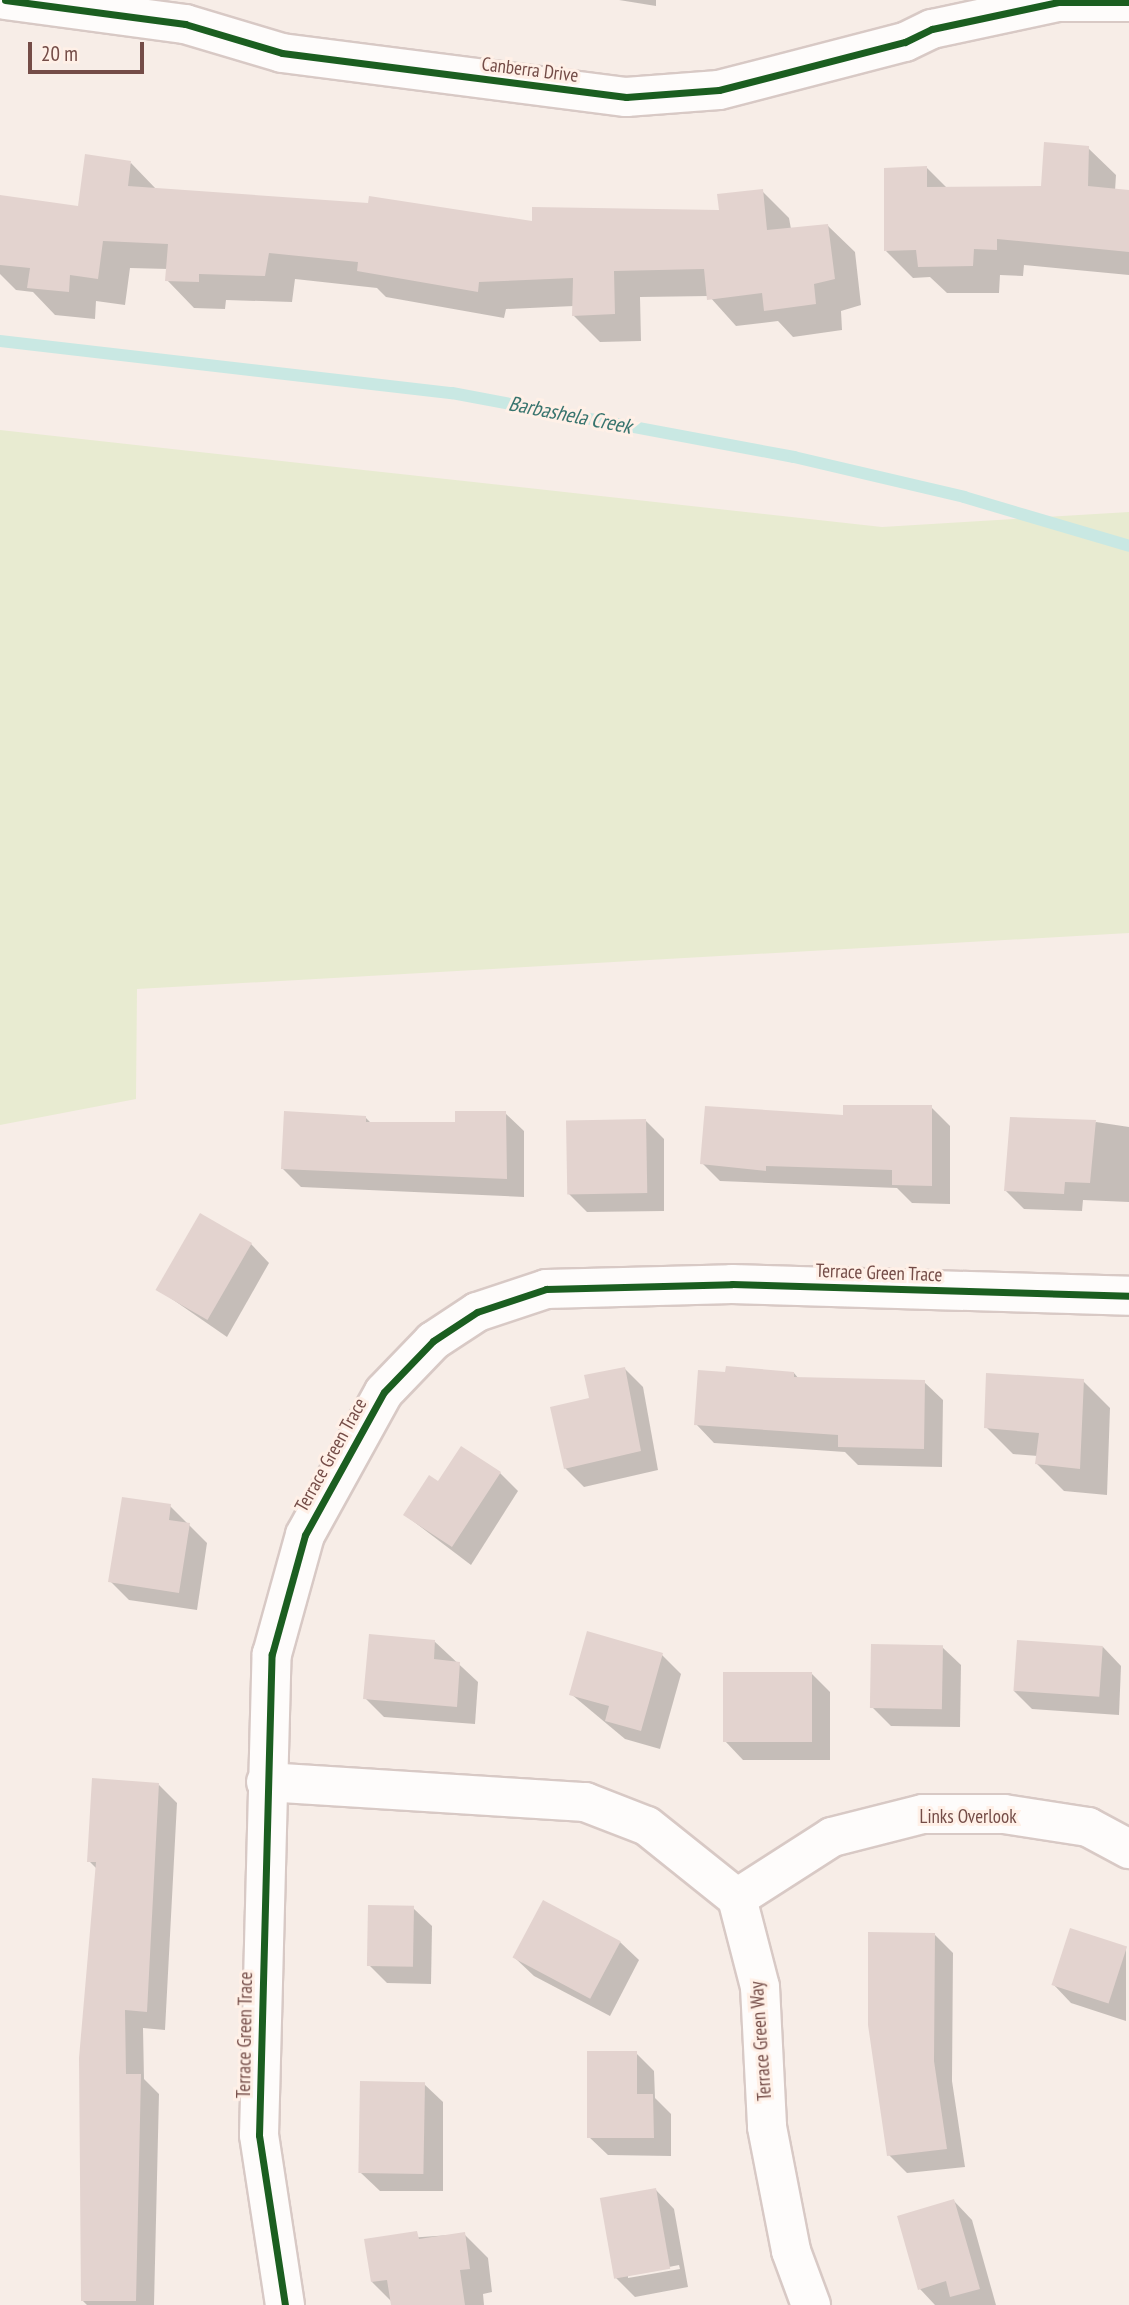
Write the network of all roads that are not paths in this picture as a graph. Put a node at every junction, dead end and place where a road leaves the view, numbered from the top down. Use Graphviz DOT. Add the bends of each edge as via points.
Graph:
graph roads {
  1 [pos="5,0"];
  2 [pos="1129,2"];
  3 [pos="1129,1296"];
  4 [pos="266,1782"];
  5 [pos="1129,1849"];
  6 [pos="737,1898"];
  7 [pos="285,2305"];
  8 [pos="811,2305"];
  1 -- 2 [label="street, Canberra Drive" via="185,24 282,53 626,97 719,90 905,42 932,29 1058,2"];
  3 -- 4 [label="street, Terrace Green Trace" via="732,1284 559,1288 477,1312 433,1340 384,1392 305,1535 272,1654"];
  4 -- 6 [label="street" via="585,1802 647,1826"];
  4 -- 7 [label="street, Terrace Green Trace" via="259,2135"];
  5 -- 6 [label="street, Links Overlook" via="1088,1827 1004,1814 923,1814 832,1837"];
  6 -- 8 [label="street, Terrace Green Way" via="760,1987 767,2127 792,2251"];
}
